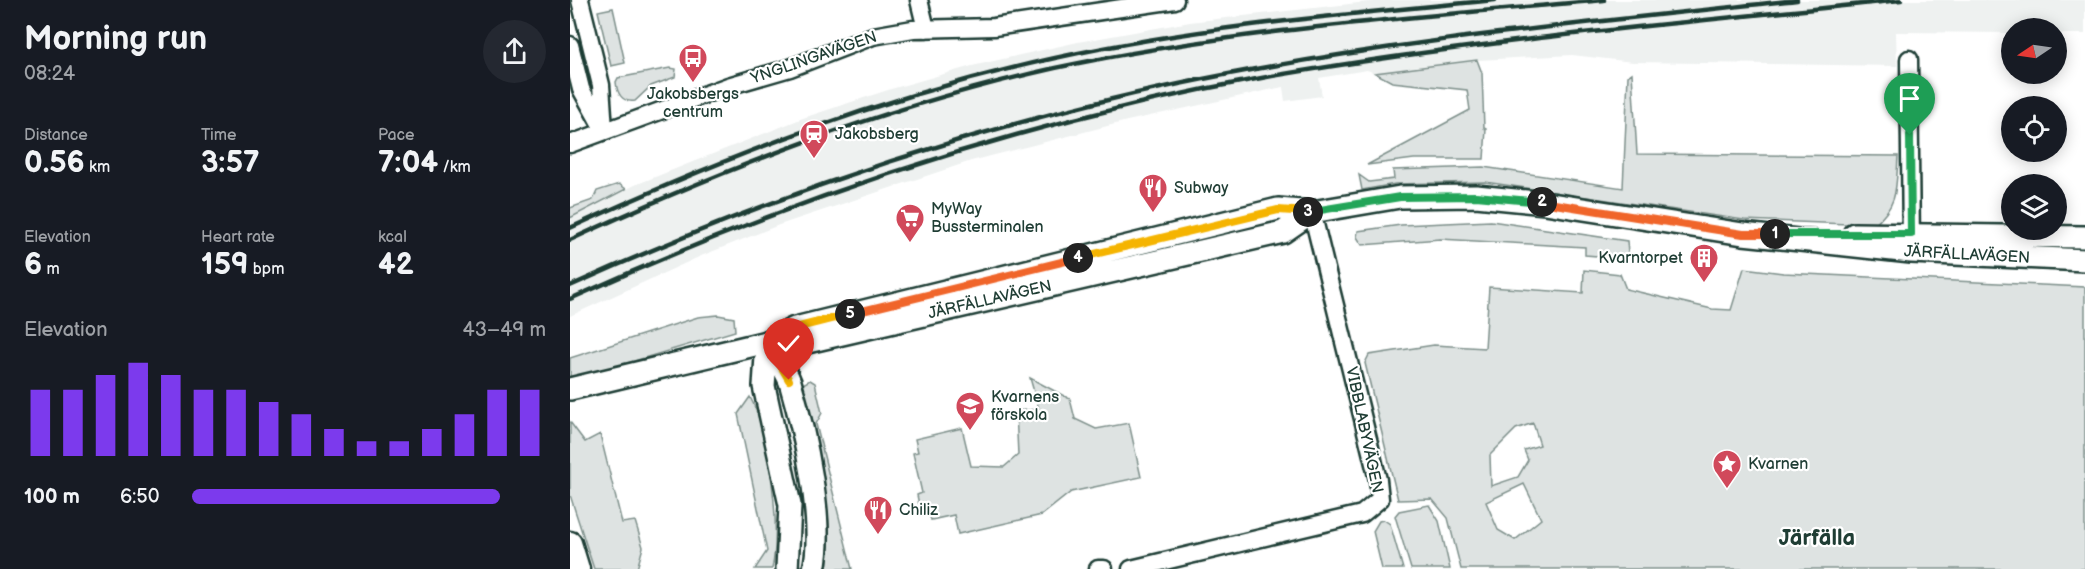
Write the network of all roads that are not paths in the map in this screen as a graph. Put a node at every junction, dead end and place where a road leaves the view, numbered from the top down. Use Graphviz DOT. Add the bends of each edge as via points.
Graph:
graph roads {
  1 [pos="580,0"];
  2 [pos="919,0"];
  3 [pos="1175,0"];
  4 [pos="926,29"];
  5 [pos="570,45"];
  6 [pos="1909,59"];
  7 [pos="604,130"];
  8 [pos="570,144"];
  9 [pos="1312,212"];
  10 [pos="2085,237"];
  11 [pos="1911,243"];
  12 [pos="2085,261"];
  13 [pos="767,342"];
  14 [pos="570,389"];
  15 [pos="570,543"];
  16 [pos="578,569"];
  17 [pos="788,569"];
  18 [pos="814,569"];
  19 [pos="1098,569"];
  20 [pos="1104,569"];
  21 [pos="1131,569"];
  1 -- 7 [label="street" via="602,85"];
  2 -- 4 [label="street"];
  3 -- 4 [label="street, YNGLINGAVÄGEN" via="994,27"];
  4 -- 7 [label="street, YNGLINGAVÄGEN" via="873,36"];
  5 -- 7 [label="street" via="581,89"];
  6 -- 11 [label="street"];
  7 -- 8 [label="street, YNGLINGAVÄGEN"];
  9 -- 11 [label="street, JÄRFÄLLAVÄGEN" via="1400,197 1476,196 1545,202 1743,234"];
  9 -- 13 [label="street, JÄRFÄLLAVÄGEN" via="1283,232 803,343"];
  9 -- 21 [label="street, VIBBLABYVÄGEN" via="1380,499 1362,514"];
  10 -- 11 [label="street, JÄRFÄLLAVÄGEN"];
  11 -- 12 [label="street, JÄRFÄLLAVÄGEN"];
  13 -- 14 [label="street, JÄRFÄLLAVÄGEN"];
  13 -- 17 [label="street" via="764,386 790,505"];
  13 -- 18 [label="street" via="789,380 815,494"];
  15 -- 16 [label="main road"];
  19 -- 20 [label="street"];
}
